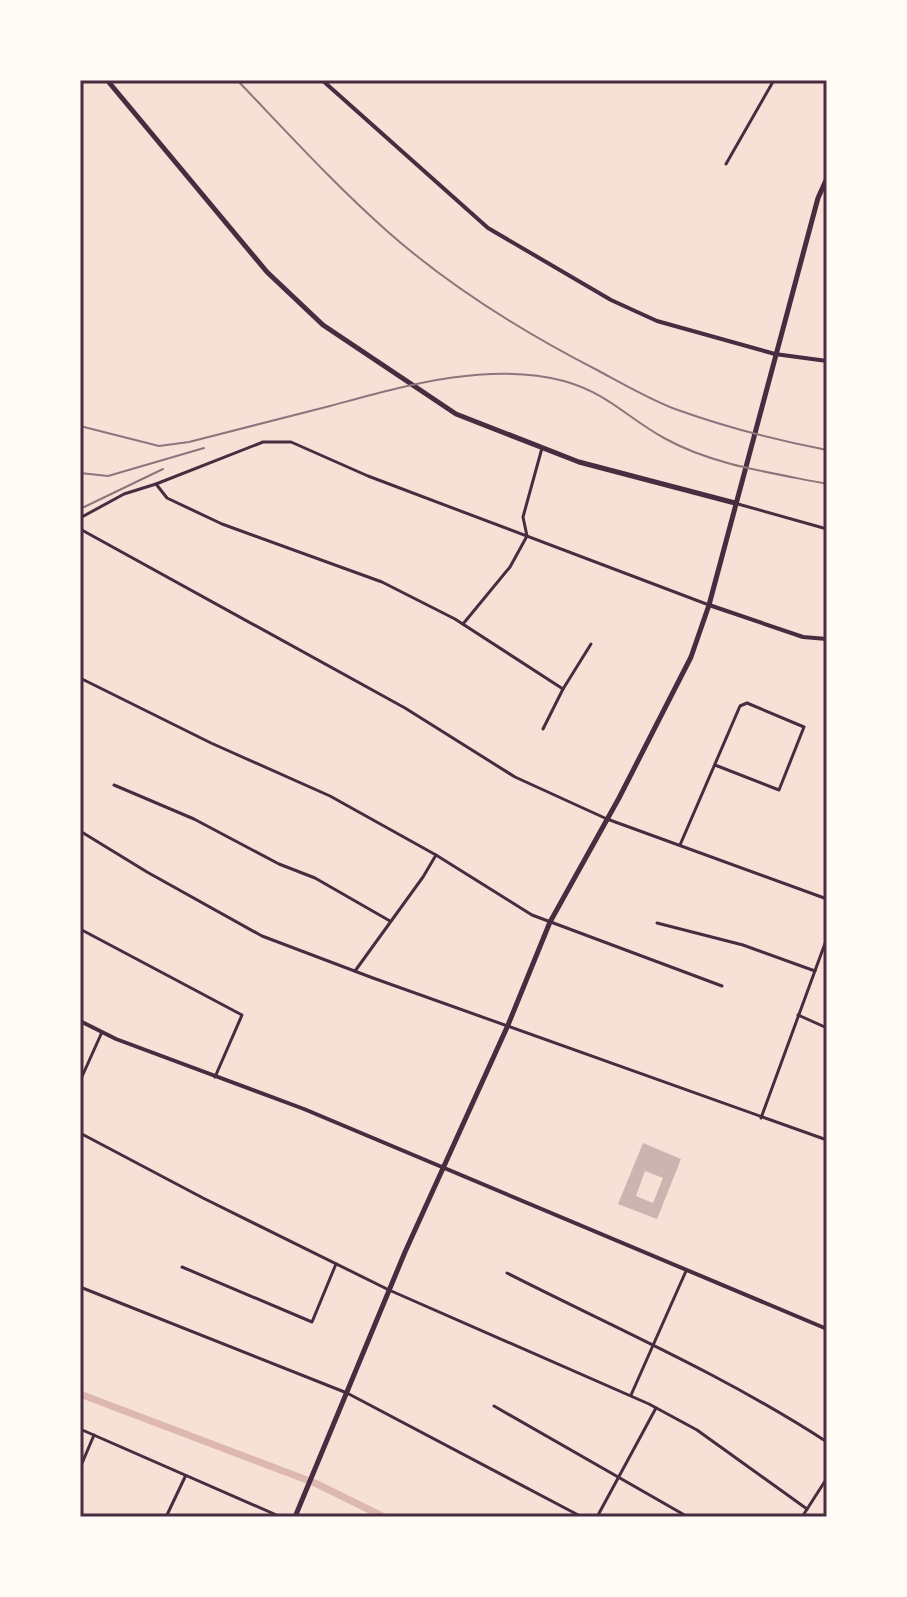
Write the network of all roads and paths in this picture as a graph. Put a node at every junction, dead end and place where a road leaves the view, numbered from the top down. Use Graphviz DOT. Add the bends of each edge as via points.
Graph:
graph roads {
  1 [pos="107,80"];
  2 [pos="322,80"];
  3 [pos="334,80"];
  4 [pos="774,80"];
  5 [pos="328,86"];
  6 [pos="726,164"];
  7 [pos="827,178"];
  8 [pos="775,354"];
  9 [pos="827,361"];
  10 [pos="542,448"];
  11 [pos="156,484"];
  12 [pos="735,503"];
  13 [pos="80,518"];
  14 [pos="80,529"];
  15 [pos="827,529"];
  16 [pos="527,536"];
  17 [pos="709,605"];
  18 [pos="463,624"];
  19 [pos="827,639"];
  20 [pos="591,644"];
  21 [pos="80,678"];
  22 [pos="563,689"];
  23 [pos="543,729"];
  24 [pos="715,765"];
  25 [pos="114,785"];
  26 [pos="607,819"];
  27 [pos="80,831"];
  28 [pos="680,845"];
  29 [pos="436,855"];
  30 [pos="827,899"];
  31 [pos="390,921"];
  32 [pos="550,922"];
  33 [pos="657,923"];
  34 [pos="80,929"];
  35 [pos="827,938"];
  36 [pos="355,971"];
  37 [pos="815,971"];
  38 [pos="722,986"];
  39 [pos="798,1015"];
  40 [pos="80,1021"];
  41 [pos="508,1025"];
  42 [pos="827,1028"];
  43 [pos="102,1032"];
  44 [pos="215,1077"];
  45 [pos="80,1081"];
  46 [pos="761,1118"];
  47 [pos="80,1133"];
  48 [pos="827,1140"];
  49 [pos="443,1167"];
  50 [pos="336,1264"];
  51 [pos="182,1267"];
  52 [pos="687,1270"];
  53 [pos="507,1273"];
  54 [pos="80,1287"];
  55 [pos="389,1290"];
  56 [pos="827,1329"];
  57 [pos="653,1342"];
  58 [pos="347,1393"];
  59 [pos="631,1395"];
  60 [pos="494,1406"];
  61 [pos="656,1408"];
  62 [pos="80,1429"];
  63 [pos="94,1435"];
  64 [pos="827,1442"];
  65 [pos="80,1468"];
  66 [pos="185,1475"];
  67 [pos="619,1477"];
  68 [pos="827,1478"];
  69 [pos="807,1509"];
  70 [pos="166,1517"];
  71 [pos="281,1517"];
  72 [pos="295,1517"];
  73 [pos="582,1517"];
  74 [pos="597,1517"];
  75 [pos="688,1517"];
  76 [pos="802,1517"];
  1 -- 10 [label="main road" via="267,272 323,325 456,414"];
  2 -- 5 [label="street"];
  3 -- 5 [label="street"];
  4 -- 6 [label="street"];
  5 -- 8 [label="street" via="488,228 540,260 634,312"];
  7 -- 8 [label="main road"];
  8 -- 9 [label="street"];
  8 -- 12 [label="main road"];
  10 -- 12 [label="main road"];
  10 -- 16 [label="street" via="523,517"];
  11 -- 13 [label="street"];
  11 -- 16 [label="street" via="263,442 291,442"];
  11 -- 18 [label="street" via="167,498 222,524 382,582"];
  12 -- 15 [label="street"];
  12 -- 17 [label="main road"];
  14 -- 26 [label="street" via="405,708 515,777"];
  16 -- 17 [label="street"];
  16 -- 18 [label="street" via="510,567"];
  17 -- 19 [label="street" via="803,637"];
  17 -- 26 [label="main road" via="691,657"];
  18 -- 22 [label="street"];
  20 -- 22 [label="street"];
  21 -- 29 [label="street" via="330,796"];
  22 -- 23 [label="street"];
  24 -- 24 [label="street" via="744,704 804,727 779,790"];
  24 -- 28 [label="street"];
  25 -- 31 [label="street" via="315,878"];
  26 -- 28 [label="street"];
  26 -- 32 [label="main road"];
  27 -- 36 [label="street" via="262,936"];
  28 -- 30 [label="street"];
  29 -- 31 [label="street"];
  29 -- 32 [label="street"];
  31 -- 36 [label="street"];
  32 -- 38 [label="street"];
  32 -- 41 [label="main road"];
  33 -- 37 [label="street"];
  34 -- 44 [label="street" via="242,1015"];
  35 -- 37 [label="street"];
  36 -- 41 [label="street"];
  37 -- 39 [label="street"];
  39 -- 42 [label="street"];
  39 -- 46 [label="street"];
  40 -- 43 [label="street"];
  41 -- 46 [label="street"];
  41 -- 49 [label="main road"];
  43 -- 44 [label="street"];
  43 -- 45 [label="street"];
  44 -- 49 [label="street"];
  46 -- 48 [label="street"];
  47 -- 50 [label="street"];
  49 -- 52 [label="street"];
  49 -- 55 [label="main road"];
  50 -- 51 [label="street" via="312,1322"];
  50 -- 55 [label="street"];
  52 -- 56 [label="street"];
  52 -- 57 [label="street"];
  53 -- 57 [label="street"];
  54 -- 58 [label="street"];
  55 -- 58 [label="main road"];
  55 -- 59 [label="street"];
  57 -- 59 [label="street"];
  57 -- 64 [label="street"];
  58 -- 72 [label="main road"];
  58 -- 73 [label="street"];
  59 -- 61 [label="street"];
  60 -- 67 [label="street"];
  61 -- 67 [label="street"];
  61 -- 69 [label="street" via="697,1430"];
  62 -- 63 [label="street"];
  63 -- 65 [label="street"];
  63 -- 66 [label="street"];
  66 -- 70 [label="street"];
  66 -- 71 [label="street"];
  67 -- 74 [label="street"];
  67 -- 75 [label="street"];
  68 -- 69 [label="street"];
  69 -- 76 [label="street"];
}
